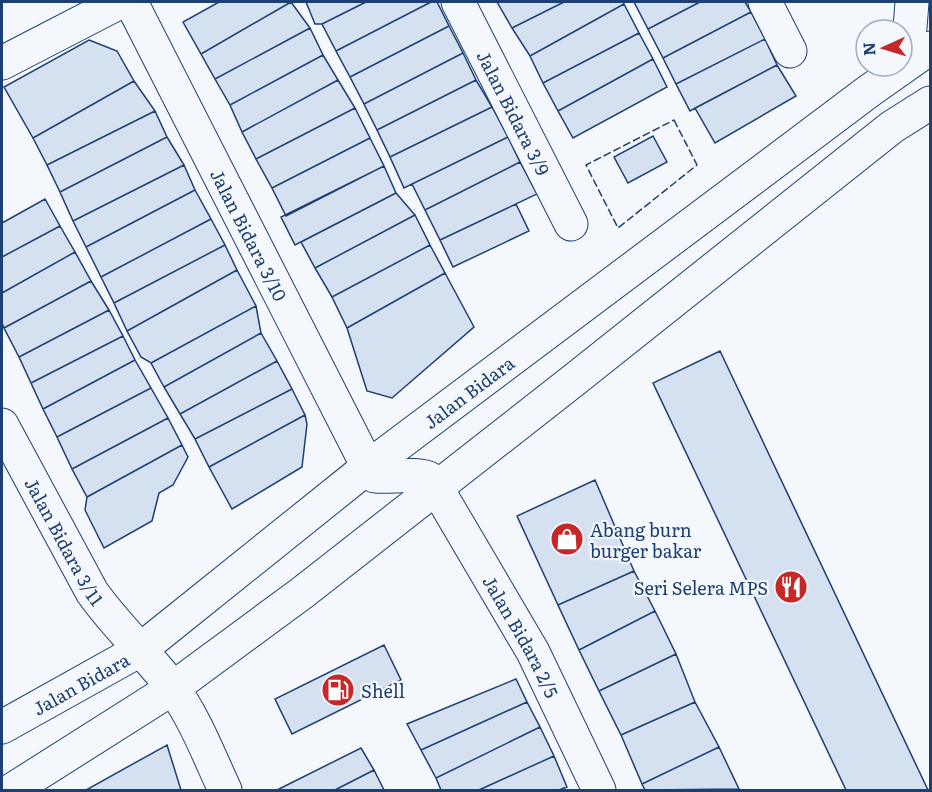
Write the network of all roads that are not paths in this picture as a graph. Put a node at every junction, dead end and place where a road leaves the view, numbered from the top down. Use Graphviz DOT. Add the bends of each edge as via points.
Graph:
graph roads {
  1 [pos="120,2"];
  2 [pos="131,2"];
  3 [pos="458,2"];
  4 [pos="765,2"];
  5 [pos="912,2"];
  6 [pos="911,18"];
  7 [pos="930,48"];
  8 [pos="790,51"];
  9 [pos="914,57"];
  10 [pos="2,63"];
  11 [pos="878,78"];
  12 [pos="930,104"];
  13 [pos="930,117"];
  14 [pos="891,127"];
  15 [pos="571,224"];
  16 [pos="2,425"];
  17 [pos="368,467"];
  18 [pos="436,487"];
  19 [pos="140,650"];
  20 [pos="173,688"];
  21 [pos="2,727"];
  22 [pos="12,790"];
  23 [pos="225,790"];
  24 [pos="599,790"];
  1 -- 10 [label="main road"];
  2 -- 17 [label="main road, Jalan Bidara 3/10"];
  3 -- 15 [label="main road, Jalan Bidara 3/9"];
  4 -- 8 [label="main road"];
  5 -- 6 [label="main road"];
  7 -- 9 [label="main road, Jalan Bidara"];
  11 -- 17 [label="main road, Jalan Bidara"];
  12 -- 14 [label="main road"];
  13 -- 14 [label="main road"];
  14 -- 18 [label="main road"];
  16 -- 19 [label="main road, Jalan Bidara 3/11" via="92,592"];
  17 -- 18 [label="main road" via="375,476 416,476 430,479"];
  17 -- 19 [label="main road, Jalan Bidara"];
  18 -- 20 [label="main road"];
  18 -- 24 [label="main road, Jalan Bidara 2/5" via="533,652"];
  19 -- 20 [label="main road, Jalan Bidara 3/11"];
  19 -- 21 [label="main road, Jalan Bidara"];
  20 -- 22 [label="main road"];
  20 -- 23 [label="main road, Jalan Bidara 3/11"];
}
